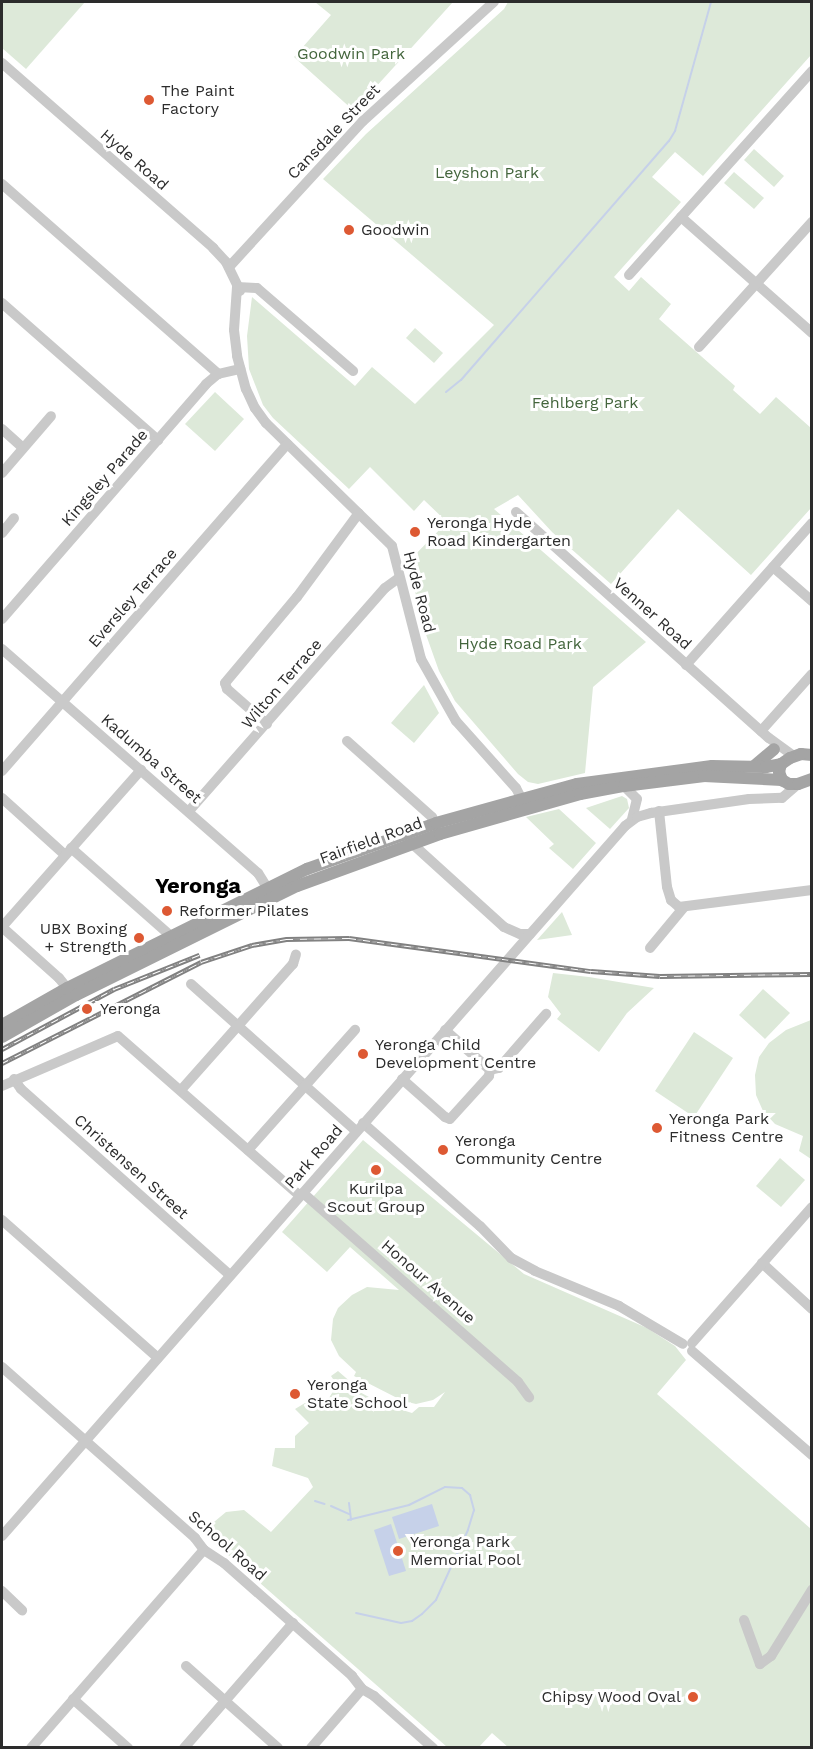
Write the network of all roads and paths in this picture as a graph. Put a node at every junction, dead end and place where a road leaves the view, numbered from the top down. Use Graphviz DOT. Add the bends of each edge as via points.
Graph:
graph roads {
  1 [pos="494,2"];
  2 [pos="4,69"];
  3 [pos="812,71"];
  4 [pos="2,183"];
  5 [pos="681,217"];
  6 [pos="812,222"];
  7 [pos="229,267"];
  8 [pos="629,275"];
  9 [pos="756,284"];
  10 [pos="237,287"];
  11 [pos="2,303"];
  12 [pos="812,333"];
  13 [pos="699,346"];
  14 [pos="240,369"];
  15 [pos="353,371"];
  16 [pos="218,374"];
  17 [pos="51,416"];
  18 [pos="2,429"];
  19 [pos="158,440"];
  20 [pos="287,444"];
  21 [pos="23,448"];
  22 [pos="2,473"];
  23 [pos="516,512"];
  24 [pos="359,513"];
  25 [pos="14,518"];
  26 [pos="812,523"];
  27 [pos="2,533"];
  28 [pos="773,567"];
  29 [pos="399,578"];
  30 [pos="812,601"];
  31 [pos="2,619"];
  32 [pos="2,649"];
  33 [pos="686,664"];
  34 [pos="812,674"];
  35 [pos="62,702"];
  36 [pos="267,724"];
  37 [pos="768,739"];
  38 [pos="347,741"];
  39 [pos="798,756"];
  40 [pos="754,766"];
  41 [pos="141,770"];
  42 [pos="2,771"];
  43 [pos="784,781"];
  44 [pos="807,782"];
  45 [pos="624,786"];
  46 [pos="2,798"];
  47 [pos="766,798"];
  48 [pos="524,803"];
  49 [pos="189,811"];
  50 [pos="659,811"];
  51 [pos="632,819"];
  52 [pos="438,828"];
  53 [pos="408,840"];
  54 [pos="68,851"];
  55 [pos="812,890"];
  56 [pos="271,893"];
  57 [pos="684,907"];
  58 [pos="2,927"];
  59 [pos="530,934"];
  60 [pos="172,937"];
  61 [pos="650,948"];
  62 [pos="297,954"];
  63 [pos="191,984"];
  64 [pos="67,988"];
  65 [pos="546,1014"];
  66 [pos="2,1025"];
  67 [pos="238,1026"];
  68 [pos="355,1030"];
  69 [pos="445,1030"];
  70 [pos="2,1037"];
  71 [pos="490,1070"];
  72 [pos="14,1079"];
  73 [pos="402,1079"];
  74 [pos="306,1085"];
  75 [pos="2,1086"];
  76 [pos="181,1090"];
  77 [pos="360,1127"];
  78 [pos="249,1150"];
  79 [pos="302,1194"];
  80 [pos="812,1207"];
  81 [pos="2,1220"];
  82 [pos="762,1263"];
  83 [pos="230,1275"];
  84 [pos="812,1309"];
  85 [pos="689,1346"];
  86 [pos="158,1358"];
  87 [pos="2,1367"];
  88 [pos="529,1397"];
  89 [pos="85,1440"];
  90 [pos="812,1455"];
  91 [pos="2,1536"];
  92 [pos="204,1550"];
  93 [pos="812,1590"];
  94 [pos="2,1592"];
  95 [pos="22,1610"];
  96 [pos="744,1620"];
  97 [pos="293,1623"];
  98 [pos="186,1666"];
  99 [pos="362,1689"];
  100 [pos="73,1699"];
  101 [pos="225,1702"];
  102 [pos="31,1748"];
  103 [pos="128,1748"];
  104 [pos="184,1748"];
  105 [pos="278,1748"];
  106 [pos="311,1748"];
  107 [pos="433,1748"];
  1 -- 7 [label="street, Cansdale Street" via="363,121"];
  2 -- 7 [label="street, Hyde Road"];
  3 -- 5 [label="street"];
  4 -- 16 [label="street"];
  5 -- 8 [label="street"];
  5 -- 9 [label="street"];
  6 -- 9 [label="street"];
  7 -- 10 [label="street, Hyde Road"];
  9 -- 12 [label="street"];
  9 -- 13 [label="street"];
  10 -- 14 [label="street, Hyde Road" via="241,302 236,336"];
  10 -- 15 [label="street" via="258,288"];
  11 -- 19 [label="street"];
  14 -- 16 [label="street"];
  14 -- 20 [label="street, Hyde Road" via="255,408"];
  16 -- 19 [label="street, Kingsley Parade"];
  17 -- 21 [label="street"];
  18 -- 21 [label="street"];
  19 -- 31 [label="street, Kingsley Parade"];
  20 -- 24 [label="street, Hyde Road"];
  20 -- 35 [label="street, Eversley Terrace"];
  21 -- 22 [label="street"];
  23 -- 33 [label="street, Venner Road"];
  24 -- 29 [label="street, Hyde Road" via="392,546"];
  24 -- 36 [label="street" via="297,597 225,683"];
  25 -- 27 [label="street"];
  26 -- 28 [label="street"];
  28 -- 30 [label="street"];
  28 -- 33 [label="street"];
  29 -- 36 [label="street, Wilton Terrace"];
  29 -- 48 [label="street, Hyde Road" via="422,659 437,688 469,738 516,788"];
  32 -- 35 [label="street, Kadumba Street"];
  33 -- 37 [label="street, Venner Road"];
  34 -- 37 [label="street"];
  35 -- 41 [label="street, Kadumba Street"];
  35 -- 42 [label="street, Eversley Terrace"];
  36 -- 49 [label="street, Wilton Terrace"];
  37 -- 39 [label="street, Venner Road"];
  37 -- 40 [label="main road"];
  38 -- 52 [label="street"];
  39 -- 40 [label="main road, Fairfield Road"];
  39 -- 43 [label="main road" via="779,772"];
  40 -- 48 [label="main road, Fairfield Road" via="727,765 577,784"];
  41 -- 49 [label="street, Kadumba Street"];
  41 -- 54 [label="street"];
  43 -- 44 [label="main road, Fairfield Road"];
  43 -- 45 [label="main road, Fairfield Road" via="704,776"];
  43 -- 47 [label="street" via="777,793"];
  44 -- 47 [label="street" via="786,796"];
  45 -- 48 [label="main road, Fairfield Road"];
  45 -- 51 [label="street" via="637,799"];
  46 -- 54 [label="street"];
  47 -- 50 [label="street"];
  48 -- 52 [label="main road, Fairfield Road"];
  49 -- 56 [label="street, Kadumba Street" via="258,873"];
  50 -- 51 [label="street"];
  50 -- 57 [label="street" via="667,887 671,900"];
  51 -- 59 [label="street, Park Road"];
  52 -- 53 [label="main road, Fairfield Road"];
  53 -- 56 [label="main road, Fairfield Road" via="338,857"];
  53 -- 59 [label="street" via="504,927"];
  54 -- 58 [label="street"];
  54 -- 60 [label="street"];
  55 -- 57 [label="street"];
  56 -- 60 [label="main road, Fairfield Road"];
  56 -- 70 [label="main road, Fairfield Road"];
  57 -- 61 [label="street"];
  58 -- 64 [label="street"];
  59 -- 69 [label="street, Park Road"];
  60 -- 64 [label="main road, Fairfield Road"];
  62 -- 67 [label="street" via="293,964"];
  63 -- 67 [label="street"];
  64 -- 66 [label="main road, Fairfield Road"];
  65 -- 71 [label="street" via="499,1068"];
  67 -- 74 [label="street"];
  67 -- 76 [label="street"];
  68 -- 74 [label="street"];
  69 -- 71 [label="street"];
  69 -- 73 [label="street, Park Road"];
  71 -- 73 [label="street" via="489,1077 450,1119"];
  72 -- 75 [label="street"];
  72 -- 76 [label="street, Honour Avenue" via="113,1037 122,1038"];
  72 -- 83 [label="street, Christensen Street"];
  73 -- 77 [label="street, Park Road"];
  74 -- 77 [label="street"];
  74 -- 78 [label="street"];
  76 -- 78 [label="street, Honour Avenue"];
  77 -- 79 [label="street, Park Road"];
  77 -- 85 [label="street" via="494,1239 549,1276 629,1311"];
  78 -- 79 [label="street, Honour Avenue"];
  79 -- 83 [label="street, Park Road"];
  79 -- 88 [label="street, Honour Avenue" via="518,1382"];
  80 -- 82 [label="street"];
  81 -- 86 [label="street"];
  82 -- 84 [label="street"];
  82 -- 85 [label="street"];
  83 -- 86 [label="street, Park Road"];
  85 -- 90 [label="street"];
  86 -- 89 [label="street, Park Road"];
  87 -- 89 [label="street, School Road"];
  89 -- 91 [label="street, Park Road"];
  89 -- 92 [label="street, School Road"];
  92 -- 97 [label="street, School Road"];
  92 -- 100 [label="street"];
  93 -- 96 [label="street" via="771,1656 760,1664"];
  94 -- 95 [label="street"];
  97 -- 99 [label="street, School Road"];
  97 -- 101 [label="street"];
  98 -- 101 [label="street"];
  99 -- 106 [label="street"];
  99 -- 107 [label="street, School Road"];
  100 -- 102 [label="street"];
  100 -- 103 [label="street"];
  101 -- 104 [label="street"];
  101 -- 105 [label="street"];
}
